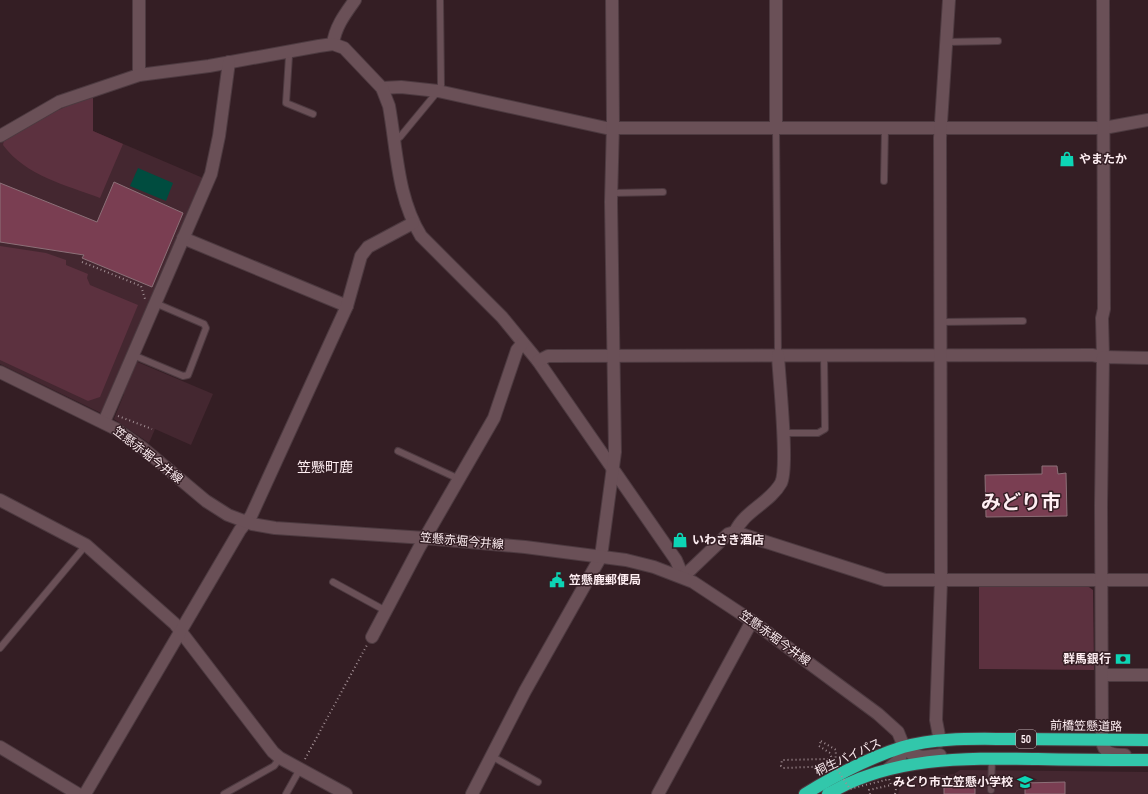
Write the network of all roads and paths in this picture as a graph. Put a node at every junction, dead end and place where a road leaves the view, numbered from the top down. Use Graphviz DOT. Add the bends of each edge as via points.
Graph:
graph roads {
  1 [pos="139,0"];
  2 [pos="355,0"];
  3 [pos="440,0"];
  4 [pos="612,0"];
  5 [pos="776,0"];
  6 [pos="949,0"];
  7 [pos="1103,0"];
  8 [pos="998,41"];
  9 [pos="947,42"];
  10 [pos="333,44"];
  11 [pos="288,52"];
  12 [pos="229,62"];
  13 [pos="139,75"];
  14 [pos="382,88"];
  15 [pos="438,91"];
  16 [pos="313,114"];
  17 [pos="1148,120"];
  18 [pos="613,128"];
  19 [pos="776,128"];
  20 [pos="885,128"];
  21 [pos="941,128"];
  22 [pos="1104,128"];
  23 [pos="0,136"];
  24 [pos="395,141"];
  25 [pos="884,181"];
  26 [pos="663,192"];
  27 [pos="612,193"];
  28 [pos="413,223"];
  29 [pos="183,238"];
  30 [pos="82,262"];
  31 [pos="156,303"];
  32 [pos="142,305"];
  33 [pos="347,306"];
  34 [pos="1023,321"];
  35 [pos="941,322"];
  36 [pos="523,343"];
  37 [pos="941,354"];
  38 [pos="133,355"];
  39 [pos="778,355"];
  40 [pos="824,355"];
  41 [pos="614,356"];
  42 [pos="1103,357"];
  43 [pos="1148,358"];
  44 [pos="538,361"];
  45 [pos="0,372"];
  46 [pos="114,414"];
  47 [pos="104,422"];
  48 [pos="152,430"];
  49 [pos="782,433"];
  50 [pos="398,451"];
  51 [pos="614,469"];
  52 [pos="459,479"];
  53 [pos="0,500"];
  54 [pos="246,522"];
  55 [pos="735,532"];
  56 [pos="425,538"];
  57 [pos="86,545"];
  58 [pos="600,556"];
  59 [pos="682,577"];
  60 [pos="941,580"];
  61 [pos="1102,580"];
  62 [pos="1148,580"];
  63 [pos="333,582"];
  64 [pos="386,611"];
  65 [pos="752,621"];
  66 [pos="181,630"];
  67 [pos="372,637"];
  68 [pos="0,648"];
  69 [pos="1102,675"];
  70 [pos="1148,675"];
  71 [pos="1102,740"];
  72 [pos="1148,740"];
  73 [pos="940,741"];
  74 [pos="0,747"];
  75 [pos="904,747"];
  76 [pos="1148,755"];
  77 [pos="493,757"];
  78 [pos="280,758"];
  79 [pos="992,758"];
  80 [pos="1064,760"];
  81 [pos="1148,760"];
  82 [pos="835,766"];
  83 [pos="300,769"];
  84 [pos="888,770"];
  85 [pos="899,775"];
  86 [pos="538,782"];
  87 [pos="991,790"];
  88 [pos="832,793"];
  89 [pos="78,794"];
  90 [pos="85,794"];
  91 [pos="224,794"];
  92 [pos="286,794"];
  93 [pos="346,794"];
  94 [pos="472,794"];
  95 [pos="658,794"];
  96 [pos="805,794"];
  97 [pos="870,794"];
  98 [pos="895,794"];
  1 -- 13 [label="street"];
  2 -- 10 [label="street" via="339,24"];
  3 -- 15 [label="lane" via="441,85"];
  4 -- 18 [label="street"];
  5 -- 19 [label="street"];
  6 -- 9 [label="street"];
  7 -- 22 [label="street"];
  8 -- 9 [label="lane"];
  9 -- 21 [label="street"];
  10 -- 11 [label="street"];
  10 -- 14 [label="street" via="344,48"];
  11 -- 12 [label="street"];
  11 -- 16 [label="lane" via="286,103"];
  12 -- 13 [label="street"];
  12 -- 29 [label="street" via="220,136 211,174"];
  13 -- 23 [label="street" via="59,102"];
  14 -- 15 [label="street" via="396,86"];
  14 -- 24 [label="street" via="389,106"];
  15 -- 18 [label="street"];
  15 -- 24 [label="lane"];
  17 -- 22 [label="street"];
  18 -- 19 [label="street"];
  18 -- 27 [label="street"];
  19 -- 20 [label="street"];
  19 -- 39 [label="lane"];
  20 -- 21 [label="street"];
  20 -- 25 [label="lane"];
  21 -- 22 [label="street"];
  21 -- 35 [label="street"];
  22 -- 42 [label="street"];
  24 -- 28 [label="street" via="403,195"];
  26 -- 27 [label="lane"];
  27 -- 41 [label="street"];
  28 -- 33 [label="street" via="366,249 361,256"];
  28 -- 36 [label="street" via="430,246 491,306"];
  29 -- 31 [label="street"];
  29 -- 33 [label="street"];
  30 -- 32 [label="path" via="141,286 145,298"];
  31 -- 38 [label="street"];
  31 -- 38 [label="lane" via="204,324 206,328 188,375 183,376"];
  33 -- 54 [label="street"];
  34 -- 35 [label="lane"];
  35 -- 37 [label="street"];
  36 -- 44 [label="street"];
  36 -- 52 [label="street" via="517,350 494,418"];
  37 -- 40 [label="street"];
  37 -- 42 [label="street"];
  37 -- 60 [label="street"];
  38 -- 47 [label="street"];
  39 -- 40 [label="street"];
  39 -- 41 [label="street"];
  39 -- 49 [label="street"];
  40 -- 49 [label="lane" via="825,429 818,433"];
  41 -- 44 [label="street" via="548,356"];
  41 -- 51 [label="street"];
  42 -- 43 [label="street"];
  42 -- 61 [label="street"];
  44 -- 51 [label="street"];
  45 -- 47 [label="street, 笠懸赤堀今井線"];
  46 -- 48 [label="path"];
  47 -- 54 [label="street, 笠懸赤堀今井線" via="144,449 206,501 228,515"];
  49 -- 55 [label="street" via="781,483 739,524"];
  50 -- 52 [label="lane"];
  51 -- 58 [label="street"];
  51 -- 59 [label="street" via="676,560"];
  52 -- 56 [label="street"];
  53 -- 57 [label="street"];
  54 -- 56 [label="street, 笠懸赤堀今井線" via="275,528"];
  54 -- 66 [label="street"];
  55 -- 59 [label="street" via="728,534"];
  55 -- 60 [label="street" via="885,580"];
  56 -- 58 [label="street, 笠懸赤堀今井線"];
  56 -- 64 [label="street"];
  57 -- 66 [label="street"];
  57 -- 68 [label="lane"];
  58 -- 59 [label="street, 笠懸赤堀今井線" via="641,563"];
  58 -- 77 [label="street" via="525,691"];
  59 -- 65 [label="street, 笠懸赤堀今井線" via="705,589"];
  60 -- 61 [label="street"];
  60 -- 73 [label="street" via="936,720"];
  61 -- 62 [label="street"];
  61 -- 69 [label="street"];
  63 -- 64 [label="lane"];
  64 -- 67 [label="street"];
  65 -- 75 [label="street, 笠懸赤堀今井線" via="878,714 898,732"];
  65 -- 95 [label="street"];
  66 -- 78 [label="street"];
  66 -- 90 [label="street"];
  67 -- 83 [label="path"];
  69 -- 70 [label="street"];
  69 -- 71 [label="street"];
  71 -- 72 [label="highway, 前橋笠懸道路 / 50"];
  71 -- 73 [label="highway, 前橋笠懸道路 / 50"];
  71 -- 76 [label="street" via="1103,748 1112,755"];
  73 -- 75 [label="highway, 前橋笠懸道路 / 50"];
  74 -- 89 [label="street"];
  75 -- 80 [label="street" via="912,754 922,757 966,753 1036,754"];
  75 -- 84 [label="street" via="899,760"];
  75 -- 96 [label="highway, 桐生バイパス / 50" via="855,766"];
  77 -- 86 [label="lane"];
  77 -- 94 [label="street"];
  78 -- 83 [label="street"];
  78 -- 91 [label="lane" via="274,766"];
  79 -- 80 [label="highway, 50"];
  79 -- 84 [label="highway, 桐生バイパス / 50" via="928,762"];
  79 -- 87 [label="lane"];
  80 -- 81 [label="highway, 50"];
  82 -- 82 [label="path" via="836,750 821,742 819,746 826,749 833,762 829,759 781,761 782,767"];
  82 -- 97 [label="path, bridge" via="850,789 889,779 891,785 869,790"];
  83 -- 92 [label="lane"];
  83 -- 93 [label="street"];
  84 -- 88 [label="highway, 桐生バイパス / 50"];
  85 -- 98 [label="path"];
}
